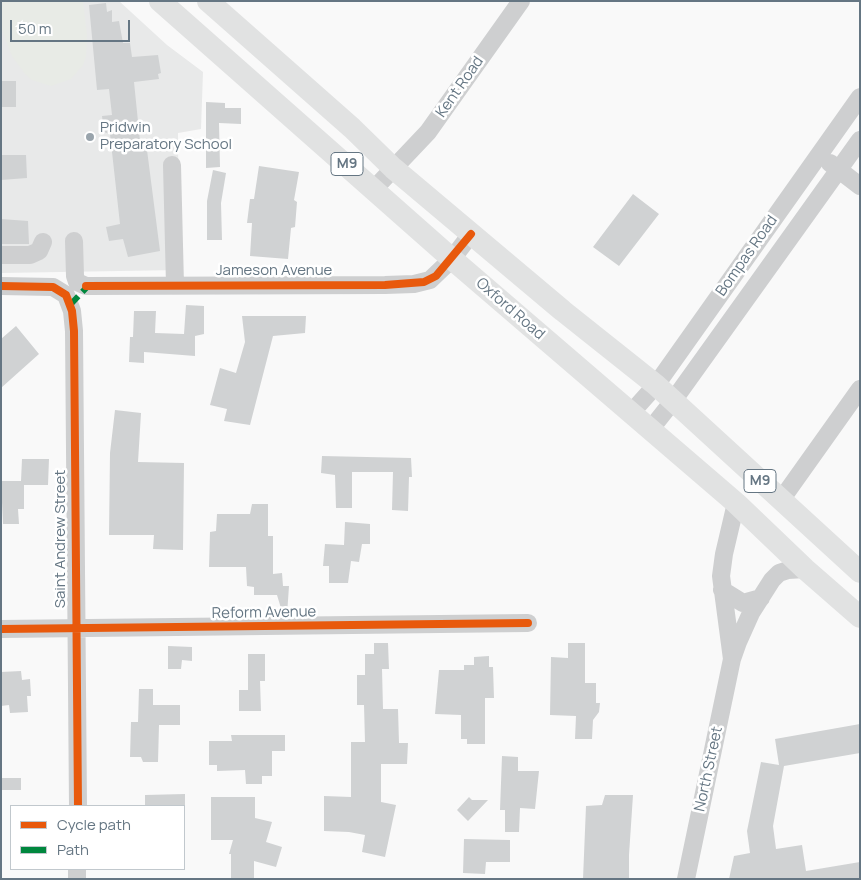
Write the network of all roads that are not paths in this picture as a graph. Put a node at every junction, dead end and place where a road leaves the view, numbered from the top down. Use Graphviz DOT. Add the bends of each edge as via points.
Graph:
graph roads {
  1 [pos="160,1"];
  2 [pos="208,1"];
  3 [pos="521,1"];
  4 [pos="258,46"];
  5 [pos="238,71"];
  6 [pos="860,97"];
  7 [pos="860,140"];
  8 [pos="819,154"];
  9 [pos="172,165"];
  10 [pos="394,168"];
  11 [pos="839,171"];
  12 [pos="860,186"];
  13 [pos="374,189"];
  14 [pos="426,195"];
  15 [pos="407,218"];
  16 [pos="471,234"];
  17 [pos="74,241"];
  18 [pos="43,242"];
  19 [pos="1,255"];
  20 [pos="452,259"];
  21 [pos="506,264"];
  22 [pos="176,285"];
  23 [pos="1,286"];
  24 [pos="485,286"];
  25 [pos="656,386"];
  26 [pos="860,389"];
  27 [pos="673,401"];
  28 [pos="631,413"];
  29 [pos="650,430"];
  30 [pos="781,500"];
  31 [pos="736,503"];
  32 [pos="805,569"];
  33 [pos="860,572"];
  34 [pos="722,590"];
  35 [pos="761,598"];
  36 [pos="860,616"];
  37 [pos="528,624"];
  38 [pos="1,628"];
  39 [pos="76,629"];
  40 [pos="732,659"];
  41 [pos="78,805"];
  42 [pos="686,879"];
  1 -- 5 [label="main road, Oxford Road / M9"];
  2 -- 4 [label="main road, M9"];
  3 -- 10 [label="street, Kent Road" via="428,132"];
  4 -- 5 [label="main road"];
  4 -- 10 [label="main road, M9"];
  5 -- 13 [label="main road, Oxford Road / M9"];
  6 -- 8 [label="street, Bompas Road"];
  7 -- 11 [label="street, Bompas Road"];
  8 -- 11 [label="street"];
  8 -- 25 [label="street, Bompas Road"];
  9 -- 22 [label="street"];
  10 -- 13 [label="street, Kent Road"];
  10 -- 14 [label="main road, M9"];
  11 -- 12 [label="street"];
  11 -- 27 [label="street, Bompas Road"];
  13 -- 15 [label="main road, Oxford Road / M9"];
  14 -- 15 [label="main road"];
  14 -- 16 [label="main road, M9"];
  15 -- 20 [label="main road, Oxford Road / M9"];
  16 -- 20 [label="street, Jameson Avenue"];
  16 -- 21 [label="main road, M9"];
  17 -- 22 [label="street, Jameson Avenue" via="75,276 77,282 86,286"];
  18 -- 19 [label="street" via="39,251 30,255"];
  20 -- 22 [label="street, Jameson Avenue" via="430,280 414,284"];
  20 -- 24 [label="main road, Oxford Road / M9"];
  21 -- 24 [label="main road"];
  21 -- 25 [label="main road, M9"];
  23 -- 39 [label="street, Saint Andrew Street" via="44,286 60,290 69,301 74,332"];
  24 -- 28 [label="main road, Oxford Road / M9"];
  25 -- 27 [label="main road, M9"];
  25 -- 28 [label="street, Bompas Road"];
  26 -- 30 [label="street"];
  27 -- 29 [label="street, Bompas Road"];
  27 -- 30 [label="main road, M9"];
  28 -- 29 [label="main road, Oxford Road / M9"];
  29 -- 31 [label="main road, Oxford Road / M9"];
  30 -- 33 [label="main road, M9"];
  31 -- 32 [label="main road, Oxford Road / M9"];
  31 -- 34 [label="street, North Street" via="724,554"];
  32 -- 35 [label="street, North Street" via="779,573"];
  32 -- 36 [label="main road, Oxford Road / M9"];
  34 -- 35 [label="street" via="743,603"];
  34 -- 40 [label="street, North Street"];
  35 -- 40 [label="street, North Street"];
  37 -- 39 [label="street, Reform Avenue"];
  38 -- 39 [label="street, Reform Avenue"];
  39 -- 41 [label="street, Saint Andrew Street"];
  40 -- 42 [label="street, North Street"];
}
